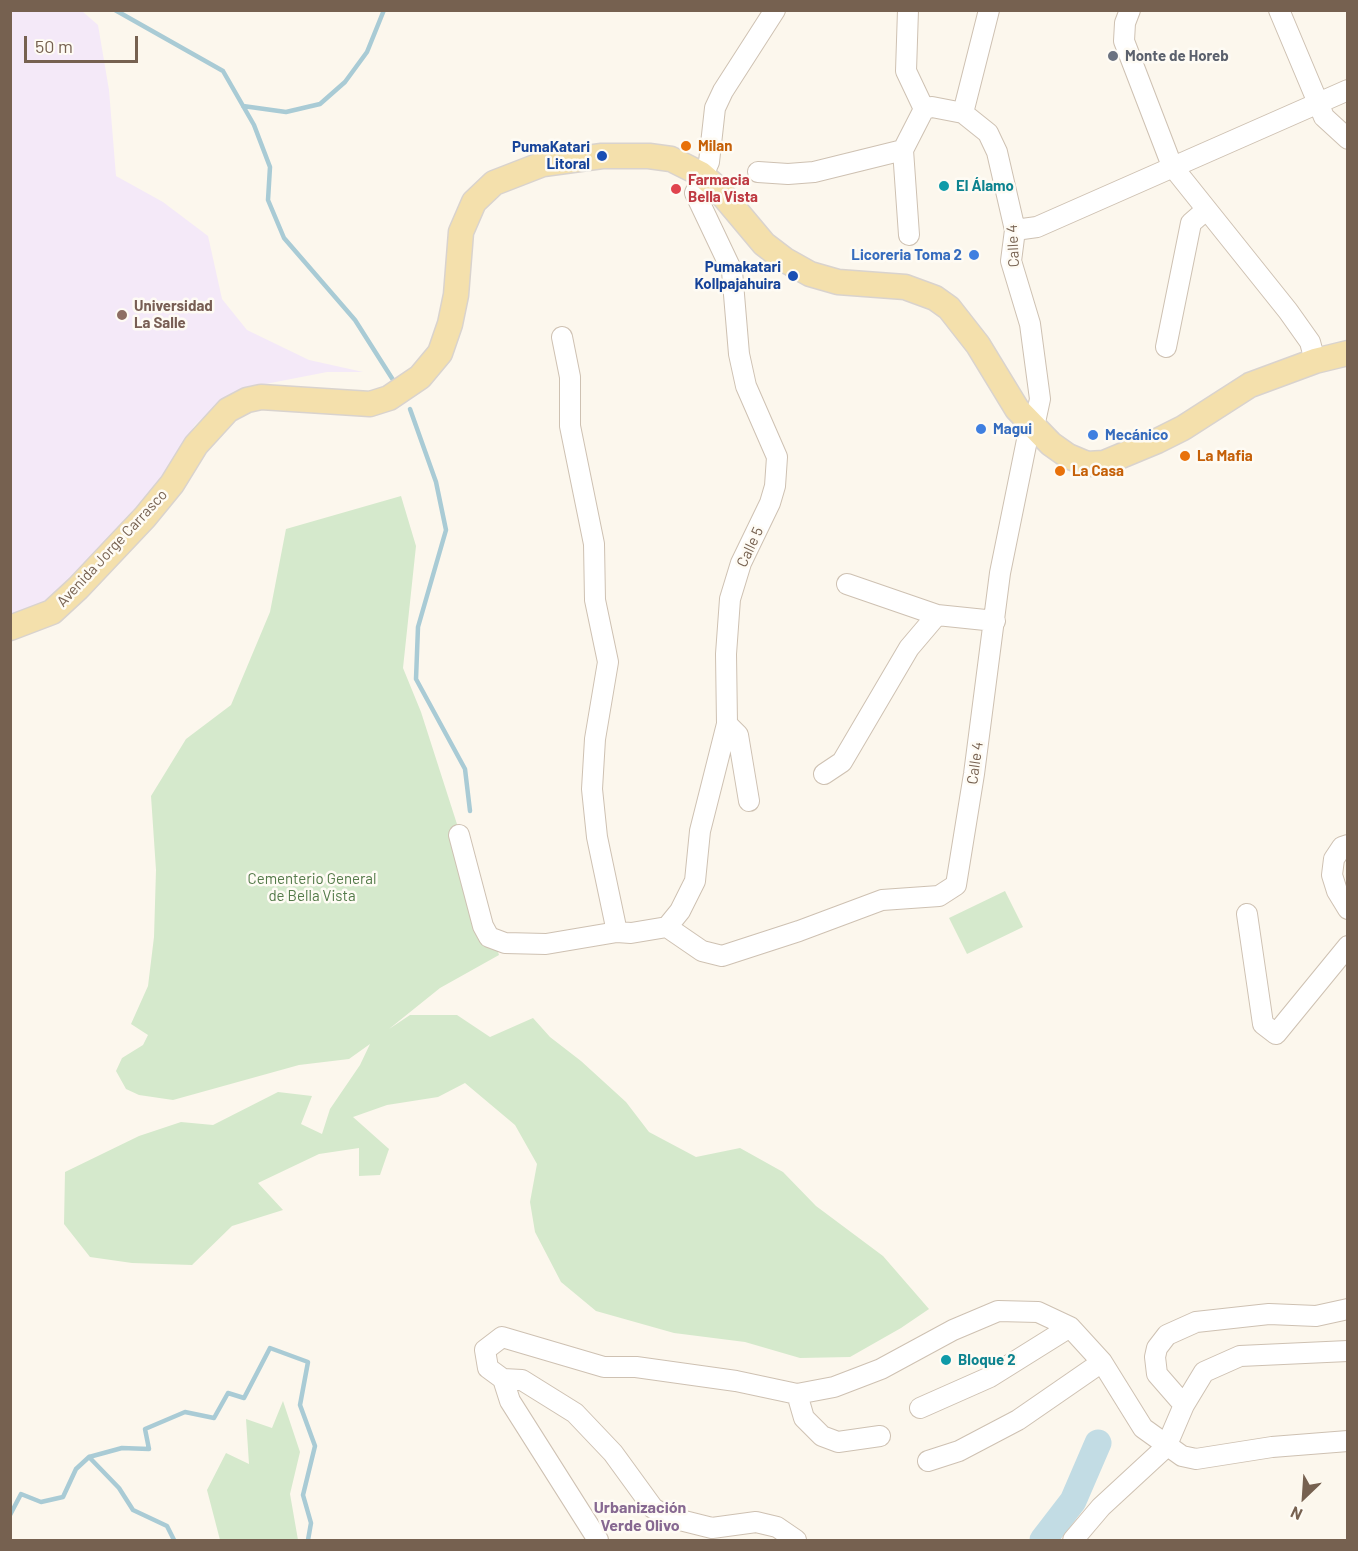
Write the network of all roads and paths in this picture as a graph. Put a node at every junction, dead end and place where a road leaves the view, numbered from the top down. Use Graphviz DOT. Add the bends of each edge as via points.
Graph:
graph roads {
  1 [pos="775,10"];
  2 [pos="908,10"];
  3 [pos="989,10"];
  4 [pos="1130,10"];
  5 [pos="1279,10"];
  6 [pos="1347,90"];
  7 [pos="1317,103"];
  8 [pos="924,109"];
  9 [pos="963,112"];
  10 [pos="1347,139"];
  11 [pos="903,150"];
  12 [pos="1172,166"];
  13 [pos="758,172"];
  14 [pos="701,174"];
  15 [pos="1206,210"];
  16 [pos="1015,230"];
  17 [pos="909,235"];
  18 [pos="562,337"];
  19 [pos="1166,347"];
  20 [pos="1347,353"];
  21 [pos="1315,361"];
  22 [pos="1034,427"];
  23 [pos="847,584"];
  24 [pos="937,615"];
  25 [pos="995,621"];
  26 [pos="10,628"];
  27 [pos="727,724"];
  28 [pos="824,774"];
  29 [pos="749,801"];
  30 [pos="459,836"];
  31 [pos="1345,846"];
  32 [pos="1347,909"];
  33 [pos="1247,914"];
  34 [pos="667,927"];
  35 [pos="617,932"];
  36 [pos="1347,946"];
  37 [pos="1347,1309"];
  38 [pos="1071,1327"];
  39 [pos="1347,1351"];
  40 [pos="1102,1362"];
  41 [pos="503,1379"];
  42 [pos="797,1394"];
  43 [pos="1184,1405"];
  44 [pos="920,1408"];
  45 [pos="880,1436"];
  46 [pos="1347,1441"];
  47 [pos="1166,1447"];
  48 [pos="928,1461"];
  49 [pos="598,1540"];
  50 [pos="796,1540"];
  51 [pos="1073,1540"];
  1 -- 14 [label="street, Calle 5" via="719,100 709,162"];
  2 -- 8 [label="street" via="906,70"];
  3 -- 9 [label="street"];
  4 -- 12 [label="street" via="1124,41"];
  5 -- 7 [label="street"];
  6 -- 7 [label="street"];
  7 -- 10 [label="street" via="1324,117"];
  7 -- 12 [label="street"];
  8 -- 9 [label="street, Calle 4" via="932,106"];
  8 -- 11 [label="street"];
  9 -- 16 [label="street, Calle 4" via="988,133 997,152"];
  11 -- 13 [label="street" via="814,172"];
  11 -- 17 [label="street"];
  12 -- 15 [label="street"];
  12 -- 16 [label="street" via="1037,227"];
  14 -- 22 [label="main road, Avenida Jorge Carrasco" via="764,244 810,274 838,282 917,290 950,308 1017,409"];
  14 -- 26 [label="main road, Avenida Jorge Carrasco" via="671,159 602,156 543,164 494,183 474,202 464,219 450,324 440,353 420,377 389,398 370,404 261,397 228,410 196,445 145,517 78,588 52,612"];
  14 -- 27 [label="street, Calle 5" via="695,193 732,271 739,354 747,386 777,457 770,502 741,562 730,599"];
  15 -- 19 [label="street" via="1191,224"];
  15 -- 21 [label="street" via="1310,342"];
  16 -- 22 [label="street, Calle 4" via="1011,261 1030,324 1040,399"];
  18 -- 35 [label="street" via="570,377 570,426 594,544 595,600 608,662 595,739 592,789 597,837"];
  20 -- 21 [label="main road, Avenida Jorge Carrasco"];
  21 -- 22 [label="main road, Avenida Jorge Carrasco" via="1250,385 1183,429 1104,463 1086,464 1068,456"];
  22 -- 25 [label="street, Calle 4" via="1027,440 1000,573"];
  23 -- 24 [label="street"];
  24 -- 25 [label="street"];
  24 -- 28 [label="street" via="909,648 842,762"];
  25 -- 34 [label="street, Calle 4" via="956,885 939,896 882,900 722,956 702,951"];
  27 -- 29 [label="street" via="738,735"];
  27 -- 34 [label="street, Calle 5" via="700,831 695,881"];
  30 -- 35 [label="street" via="483,926 496,940 546,944"];
  31 -- 32 [label="street" via="1335,859 1332,875"];
  33 -- 36 [label="street" via="1263,1024 1276,1034"];
  34 -- 35 [label="street"];
  37 -- 43 [label="street" via="1316,1316 1269,1314 1196,1323 1167,1335 1157,1348 1157,1374"];
  38 -- 40 [label="street"];
  38 -- 42 [label="street" via="1038,1312 998,1311 881,1369 834,1387"];
  38 -- 44 [label="street" via="990,1377"];
  39 -- 43 [label="street" via="1240,1356 1204,1372"];
  40 -- 47 [label="street" via="1143,1428"];
  40 -- 48 [label="street" via="1018,1420 959,1451"];
  41 -- 42 [label="street" via="488,1368 485,1350 502,1337 604,1367 636,1367"];
  41 -- 49 [label="street" via="510,1401"];
  41 -- 50 [label="street" via="522,1380 575,1413 613,1453 653,1508 668,1517 711,1528 756,1522 777,1527"];
  42 -- 45 [label="street" via="804,1418 822,1436 838,1442"];
  43 -- 47 [label="street"];
  46 -- 47 [label="street" via="1272,1446 1196,1459"];
  47 -- 51 [label="street" via="1101,1507"];
}
